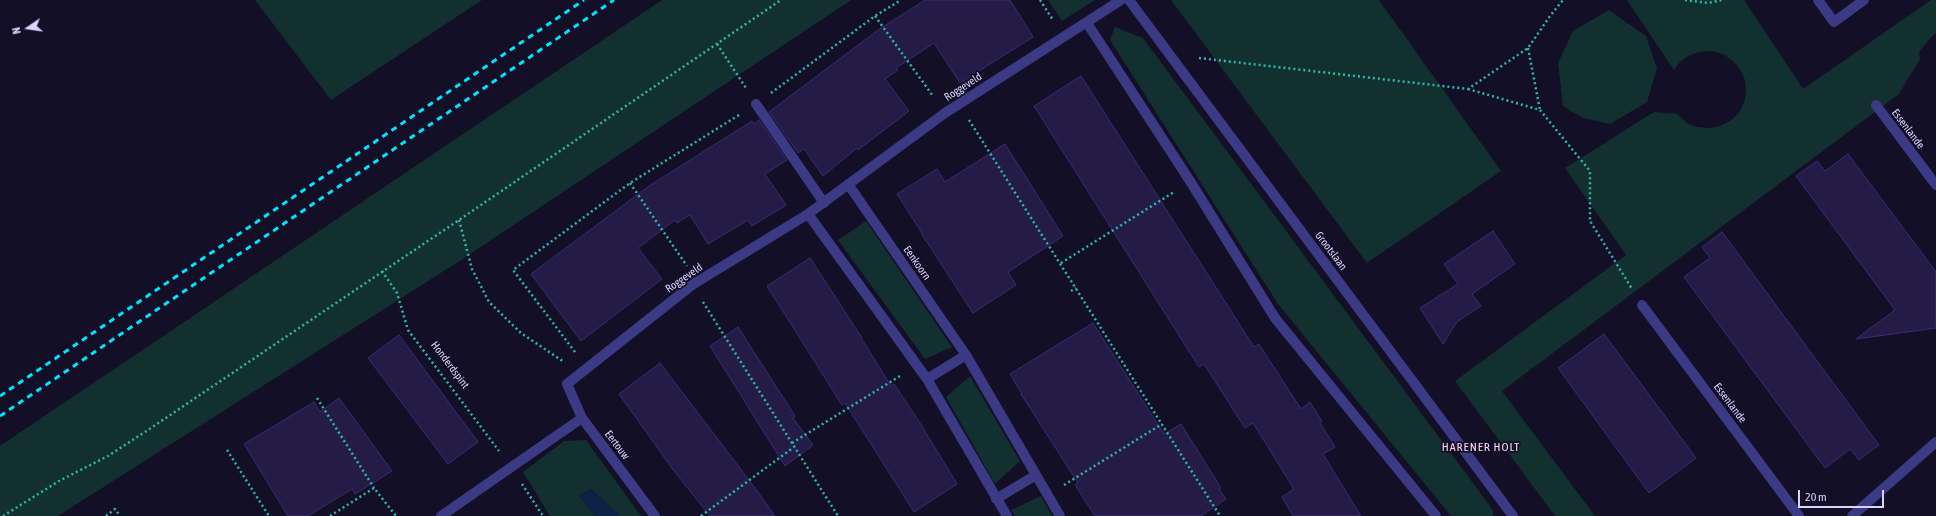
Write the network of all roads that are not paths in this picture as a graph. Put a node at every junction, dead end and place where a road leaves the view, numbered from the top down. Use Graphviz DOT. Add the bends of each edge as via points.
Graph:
graph roads {
  1 [pos="1121,0"];
  2 [pos="1129,0"];
  3 [pos="1818,0"];
  4 [pos="1864,0"];
  5 [pos="1087,23"];
  6 [pos="756,104"];
  7 [pos="1876,105"];
  8 [pos="848,184"];
  9 [pos="1936,185"];
  10 [pos="824,203"];
  11 [pos="808,214"];
  12 [pos="1642,305"];
  13 [pos="966,355"];
  14 [pos="927,379"];
  15 [pos="567,384"];
  16 [pos="582,418"];
  17 [pos="1936,442"];
  18 [pos="1036,475"];
  19 [pos="996,499"];
  20 [pos="441,516"];
  21 [pos="655,516"];
  22 [pos="1007,516"];
  23 [pos="1060,516"];
  24 [pos="1436,516"];
  25 [pos="1513,516"];
  26 [pos="1799,516"];
  27 [pos="1852,516"];
  1 -- 5 [label="street, Roggeveld"];
  2 -- 25 [label="street, Grootslaan"];
  3 -- 4 [label="street" via="1834,22"];
  5 -- 8 [label="street, Roggeveld" via="945,113"];
  5 -- 24 [label="street" via="1275,318"];
  6 -- 10 [label="street"];
  7 -- 9 [label="street, Essenlande"];
  8 -- 10 [label="street, Roggeveld"];
  8 -- 13 [label="street, Eenkoorn"];
  10 -- 11 [label="street, Roggeveld"];
  11 -- 14 [label="street"];
  11 -- 15 [label="street, Roggeveld" via="695,283"];
  12 -- 26 [label="street, Essenlande"];
  13 -- 14 [label="street"];
  13 -- 18 [label="street, Eenkoorn"];
  14 -- 19 [label="street"];
  15 -- 16 [label="street, Eertouw"];
  16 -- 20 [label="street"];
  16 -- 21 [label="street, Eertouw"];
  17 -- 27 [label="street"];
  18 -- 19 [label="street"];
  18 -- 23 [label="street, Eenkoorn"];
  19 -- 22 [label="street"];
}
